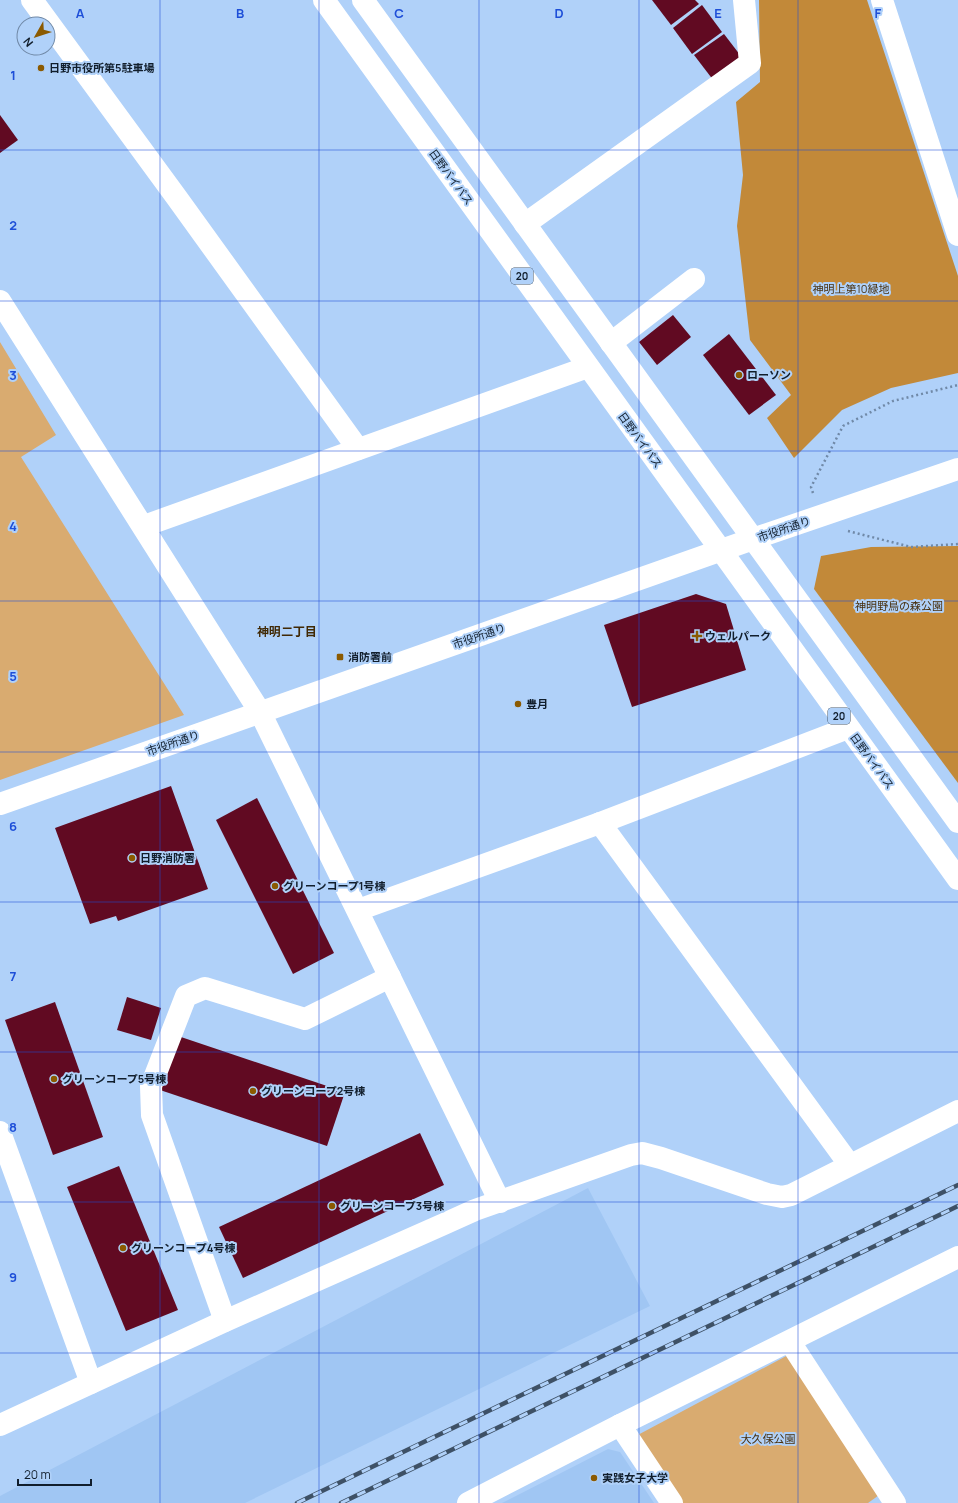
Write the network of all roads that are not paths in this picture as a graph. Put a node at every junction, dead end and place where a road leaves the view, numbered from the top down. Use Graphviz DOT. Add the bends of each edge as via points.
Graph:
graph roads {
  1 [pos="32,0"];
  2 [pos="324,0"];
  3 [pos="363,0"];
  4 [pos="744,0"];
  5 [pos="882,0"];
  6 [pos="525,224"];
  7 [pos="958,235"];
  8 [pos="694,279"];
  9 [pos="0,301"];
  10 [pos="611,343"];
  11 [pos="588,367"];
  12 [pos="358,449"];
  13 [pos="958,470"];
  14 [pos="144,526"];
  15 [pos="753,539"];
  16 [pos="721,552"];
  17 [pos="260,712"];
  18 [pos="848,728"];
  19 [pos="0,804"];
  20 [pos="958,822"];
  21 [pos="600,823"];
  22 [pos="958,879"];
  23 [pos="358,910"];
  24 [pos="390,977"];
  25 [pos="958,1111"];
  26 [pos="0,1132"];
  27 [pos="849,1164"];
  28 [pos="500,1202"];
  29 [pos="956,1262"];
  30 [pos="225,1321"];
  31 [pos="790,1342"];
  32 [pos="91,1383"];
  33 [pos="0,1425"];
  34 [pos="620,1425"];
  35 [pos="887,1500"];
  36 [pos="468,1503"];
  37 [pos="672,1503"];
  1 -- 12 [label="main road"];
  2 -- 11 [label="main road, 日野バイパス / 20"];
  3 -- 6 [label="main road"];
  4 -- 6 [label="main road" via="750,62"];
  5 -- 7 [label="main road"];
  6 -- 10 [label="main road"];
  8 -- 10 [label="main road"];
  9 -- 14 [label="main road"];
  10 -- 15 [label="main road"];
  11 -- 12 [label="main road"];
  11 -- 16 [label="main road, 日野バイパス / 20"];
  12 -- 14 [label="main road"];
  13 -- 15 [label="main road, 市役所通り"];
  14 -- 17 [label="main road"];
  15 -- 16 [label="main road, 市役所通り"];
  15 -- 20 [label="main road"];
  16 -- 17 [label="main road, 市役所通り"];
  16 -- 18 [label="main road, 日野バイパス / 20"];
  17 -- 19 [label="main road, 市役所通り"];
  17 -- 23 [label="main road"];
  18 -- 21 [label="main road"];
  18 -- 22 [label="main road, 日野バイパス / 20"];
  21 -- 23 [label="main road"];
  21 -- 27 [label="main road"];
  23 -- 24 [label="main road"];
  24 -- 28 [label="main road"];
  24 -- 30 [label="main road" via="305,1019 205,988 186,996 151,1086 152,1115"];
  25 -- 27 [label="main road"];
  26 -- 32 [label="main road"];
  27 -- 28 [label="main road" via="798,1192 782,1197 642,1154 631,1155"];
  28 -- 30 [label="main road" via="444,1224"];
  29 -- 31 [label="main road"];
  30 -- 32 [label="main road"];
  31 -- 34 [label="main road"];
  31 -- 35 [label="main road"];
  32 -- 33 [label="main road"];
  34 -- 36 [label="main road"];
  34 -- 37 [label="main road"];
}
